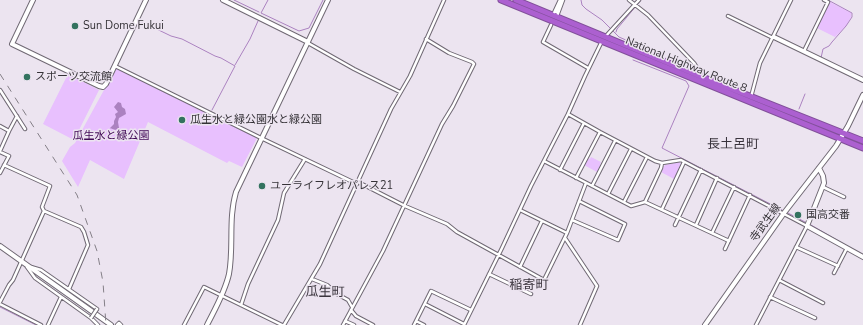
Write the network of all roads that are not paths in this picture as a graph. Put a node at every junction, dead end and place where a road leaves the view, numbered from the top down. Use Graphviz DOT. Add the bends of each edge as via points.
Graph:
graph roads {
  1 [pos="33,0"];
  2 [pos="146,0"];
  3 [pos="223,0"];
  4 [pos="328,0"];
  5 [pos="444,0"];
  6 [pos="501,0"];
  7 [pos="516,0"];
  8 [pos="562,0"];
  9 [pos="629,0"];
  10 [pos="639,0"];
  11 [pos="791,0"];
  12 [pos="824,0"];
  13 [pos="634,5"];
  14 [pos="555,14"];
  15 [pos="728,16"];
  16 [pos="551,25"];
  17 [pos="605,36"];
  18 [pos="773,37"];
  19 [pos="426,39"];
  20 [pos="602,41"];
  21 [pos="308,42"];
  22 [pos="804,51"];
  23 [pos="115,66"];
  24 [pos="588,68"];
  25 [pos="703,77"];
  26 [pos="863,80"];
  27 [pos="0,90"];
  28 [pos="400,92"];
  29 [pos="863,95"];
  30 [pos="751,97"];
  31 [pos="568,114"];
  32 [pos="17,116"];
  33 [pos="584,123"];
  34 [pos="0,126"];
  35 [pos="25,129"];
  36 [pos="9,131"];
  37 [pos="600,132"];
  38 [pos="844,133"];
  39 [pos="261,138"];
  40 [pos="840,139"];
  41 [pos="615,141"];
  42 [pos="863,141"];
  43 [pos="863,148"];
  44 [pos="631,149"];
  45 [pos="0,151"];
  46 [pos="647,157"];
  47 [pos="305,159"];
  48 [pos="544,162"];
  49 [pos="684,162"];
  50 [pos="662,163"];
  51 [pos="4,165"];
  52 [pos="819,168"];
  53 [pos="560,170"];
  54 [pos="701,170"];
  55 [pos="0,173"];
  56 [pos="576,178"];
  57 [pos="717,178"];
  58 [pos="357,183"];
  59 [pos="586,183"];
  60 [pos="592,186"];
  61 [pos="734,187"];
  62 [pos="823,187"];
  63 [pos="608,194"];
  64 [pos="750,195"];
  65 [pos="844,197"];
  66 [pos="579,201"];
  67 [pos="624,202"];
  68 [pos="645,202"];
  69 [pos="405,206"];
  70 [pos="662,209"];
  71 [pos="520,210"];
  72 [pos="44,211"];
  73 [pos="784,213"];
  74 [pos="679,217"];
  75 [pos="572,220"];
  76 [pos="542,221"];
  77 [pos="675,225"];
  78 [pos="696,225"];
  79 [pos="807,226"];
  80 [pos="567,233"];
  81 [pos="712,233"];
  82 [pos="565,237"];
  83 [pos="729,240"];
  84 [pos="0,246"];
  85 [pos="796,247"];
  86 [pos="847,248"];
  87 [pos="725,249"];
  88 [pos="499,255"];
  89 [pos="863,257"];
  90 [pos="21,262"];
  91 [pos="27,266"];
  92 [pos="838,266"];
  93 [pos="520,267"];
  94 [pos="834,273"];
  95 [pos="489,274"];
  96 [pos="312,279"];
  97 [pos="779,280"];
  98 [pos="69,289"];
  99 [pos="531,294"];
  100 [pos="222,296"];
  101 [pos="61,297"];
  102 [pos="770,297"];
  103 [pos="0,303"];
  104 [pos="823,303"];
  105 [pos="425,304"];
  106 [pos="241,305"];
  107 [pos="352,307"];
  108 [pos="350,310"];
  109 [pos="471,310"];
  110 [pos="91,318"];
  111 [pos="815,318"];
  112 [pos="345,321"];
  113 [pos="416,321"];
  114 [pos="464,324"];
  115 [pos="41,325"];
  116 [pos="48,325"];
  117 [pos="98,325"];
  118 [pos="111,325"];
  119 [pos="184,325"];
  120 [pos="207,325"];
  121 [pos="283,325"];
  122 [pos="343,325"];
  123 [pos="354,325"];
  124 [pos="373,325"];
  125 [pos="414,325"];
  126 [pos="424,325"];
  127 [pos="580,325"];
  128 [pos="705,325"];
  129 [pos="756,325"];
  1 -- 23 [label="street" via="12,44 101,87 106,84"];
  2 -- 23 [label="street"];
  3 -- 21 [label="street"];
  4 -- 21 [label="street"];
  5 -- 19 [label="street"];
  6 -- 20 [label="highway, National Highway Route 8"];
  7 -- 14 [label="highway, National Highway Route 8"];
  8 -- 14 [label="street"];
  9 -- 13 [label="street"];
  10 -- 13 [label="street"];
  11 -- 18 [label="street"];
  12 -- 22 [label="street" via="828,2"];
  13 -- 17 [label="street"];
  13 -- 25 [label="street" via="653,20 694,63"];
  14 -- 17 [label="highway, National Highway Route 8"];
  15 -- 18 [label="street"];
  16 -- 24 [label="street" via="543,42"];
  17 -- 20 [label="street"];
  17 -- 25 [label="highway, National Highway Route 8"];
  18 -- 22 [label="street"];
  18 -- 30 [label="street" via="760,63"];
  19 -- 28 [label="street"];
  19 -- 69 [label="street" via="474,64 442,124"];
  20 -- 24 [label="street"];
  20 -- 40 [label="highway, National Highway Route 8"];
  21 -- 28 [label="street"];
  21 -- 39 [label="street"];
  22 -- 26 [label="street"];
  23 -- 39 [label="street"];
  24 -- 31 [label="street"];
  25 -- 30 [label="highway, National Highway Route 8"];
  27 -- 32 [label="street"];
  28 -- 58 [label="street"];
  29 -- 38 [label="street, 寺武生線"];
  30 -- 38 [label="highway, National Highway Route 8"];
  31 -- 33 [label="street"];
  31 -- 48 [label="street"];
  32 -- 35 [label="street"];
  32 -- 36 [label="street"];
  33 -- 37 [label="street"];
  33 -- 53 [label="street"];
  34 -- 36 [label="street"];
  36 -- 45 [label="street"];
  37 -- 41 [label="street"];
  37 -- 56 [label="street"];
  38 -- 40 [label="street, 寺武生線"];
  38 -- 42 [label="highway, National Highway Route 8"];
  39 -- 47 [label="street"];
  39 -- 100 [label="street" via="234,199 229,274"];
  40 -- 43 [label="highway, National Highway Route 8"];
  40 -- 52 [label="street, 寺武生線"];
  41 -- 44 [label="street"];
  41 -- 60 [label="street"];
  44 -- 46 [label="street"];
  44 -- 63 [label="street"];
  45 -- 51 [label="street" via="9,156"];
  46 -- 50 [label="street"];
  46 -- 67 [label="street"];
  47 -- 58 [label="street"];
  47 -- 106 [label="street" via="284,193 278,220"];
  48 -- 53 [label="street"];
  48 -- 71 [label="street"];
  49 -- 50 [label="street" via="681,160"];
  49 -- 54 [label="street"];
  49 -- 70 [label="street"];
  50 -- 68 [label="street"];
  51 -- 55 [label="street"];
  51 -- 72 [label="street" via="50,186 42,207"];
  52 -- 62 [label="street" via="824,179"];
  52 -- 73 [label="street, 寺武生線"];
  53 -- 56 [label="street"];
  54 -- 57 [label="street"];
  54 -- 74 [label="street"];
  56 -- 59 [label="street"];
  57 -- 61 [label="street"];
  57 -- 78 [label="street"];
  58 -- 69 [label="street"];
  58 -- 96 [label="street"];
  59 -- 60 [label="street"];
  59 -- 66 [label="street"];
  60 -- 63 [label="street"];
  61 -- 64 [label="street"];
  61 -- 81 [label="street"];
  62 -- 65 [label="street"];
  62 -- 79 [label="street"];
  63 -- 67 [label="street"];
  64 -- 73 [label="street"];
  64 -- 83 [label="street"];
  66 -- 75 [label="street"];
  66 -- 75 [label="street" via="625,224 618,240"];
  67 -- 68 [label="street" via="631,206"];
  68 -- 70 [label="street"];
  69 -- 88 [label="street" via="451,226 457,232"];
  69 -- 107 [label="street"];
  70 -- 74 [label="street"];
  71 -- 76 [label="street"];
  71 -- 88 [label="street"];
  72 -- 90 [label="street"];
  72 -- 98 [label="street" via="76,224 84,232 88,245"];
  73 -- 79 [label="street"];
  73 -- 128 [label="street, 寺武生線"];
  74 -- 77 [label="street"];
  74 -- 78 [label="street"];
  75 -- 80 [label="street"];
  76 -- 80 [label="street"];
  76 -- 93 [label="street"];
  78 -- 81 [label="street"];
  79 -- 85 [label="street"];
  79 -- 86 [label="street"];
  80 -- 82 [label="street"];
  81 -- 83 [label="street"];
  82 -- 93 [label="street" via="544,280"];
  82 -- 127 [label="street" via="597,286"];
  83 -- 87 [label="street"];
  84 -- 90 [label="street"];
  85 -- 92 [label="street"];
  85 -- 97 [label="street"];
  86 -- 89 [label="street"];
  86 -- 92 [label="street"];
  88 -- 93 [label="street"];
  88 -- 95 [label="street"];
  90 -- 91 [label="street"];
  90 -- 103 [label="street"];
  91 -- 98 [label="street" via="41,270"];
  91 -- 101 [label="street" via="35,278"];
  91 -- 118 [label="street"];
  92 -- 94 [label="street"];
  95 -- 99 [label="street"];
  95 -- 109 [label="street"];
  96 -- 107 [label="street" via="327,285 348,300"];
  96 -- 121 [label="street"];
  97 -- 102 [label="street"];
  97 -- 104 [label="street"];
  98 -- 110 [label="street, bridge" via="98,309"];
  100 -- 106 [label="street"];
  100 -- 119 [label="street" via="204,287"];
  100 -- 120 [label="street"];
  101 -- 110 [label="street"];
  101 -- 116 [label="street"];
  102 -- 111 [label="street"];
  102 -- 129 [label="street"];
  103 -- 115 [label="street"];
  105 -- 109 [label="street" via="431,292"];
  105 -- 113 [label="street"];
  105 -- 114 [label="street"];
  106 -- 121 [label="street"];
  107 -- 108 [label="street"];
  108 -- 112 [label="street"];
  108 -- 124 [label="street" via="354,315"];
  109 -- 114 [label="street"];
  110 -- 117 [label="street"];
  112 -- 122 [label="street"];
  112 -- 123 [label="street"];
  113 -- 125 [label="street"];
  113 -- 126 [label="street"];
}
